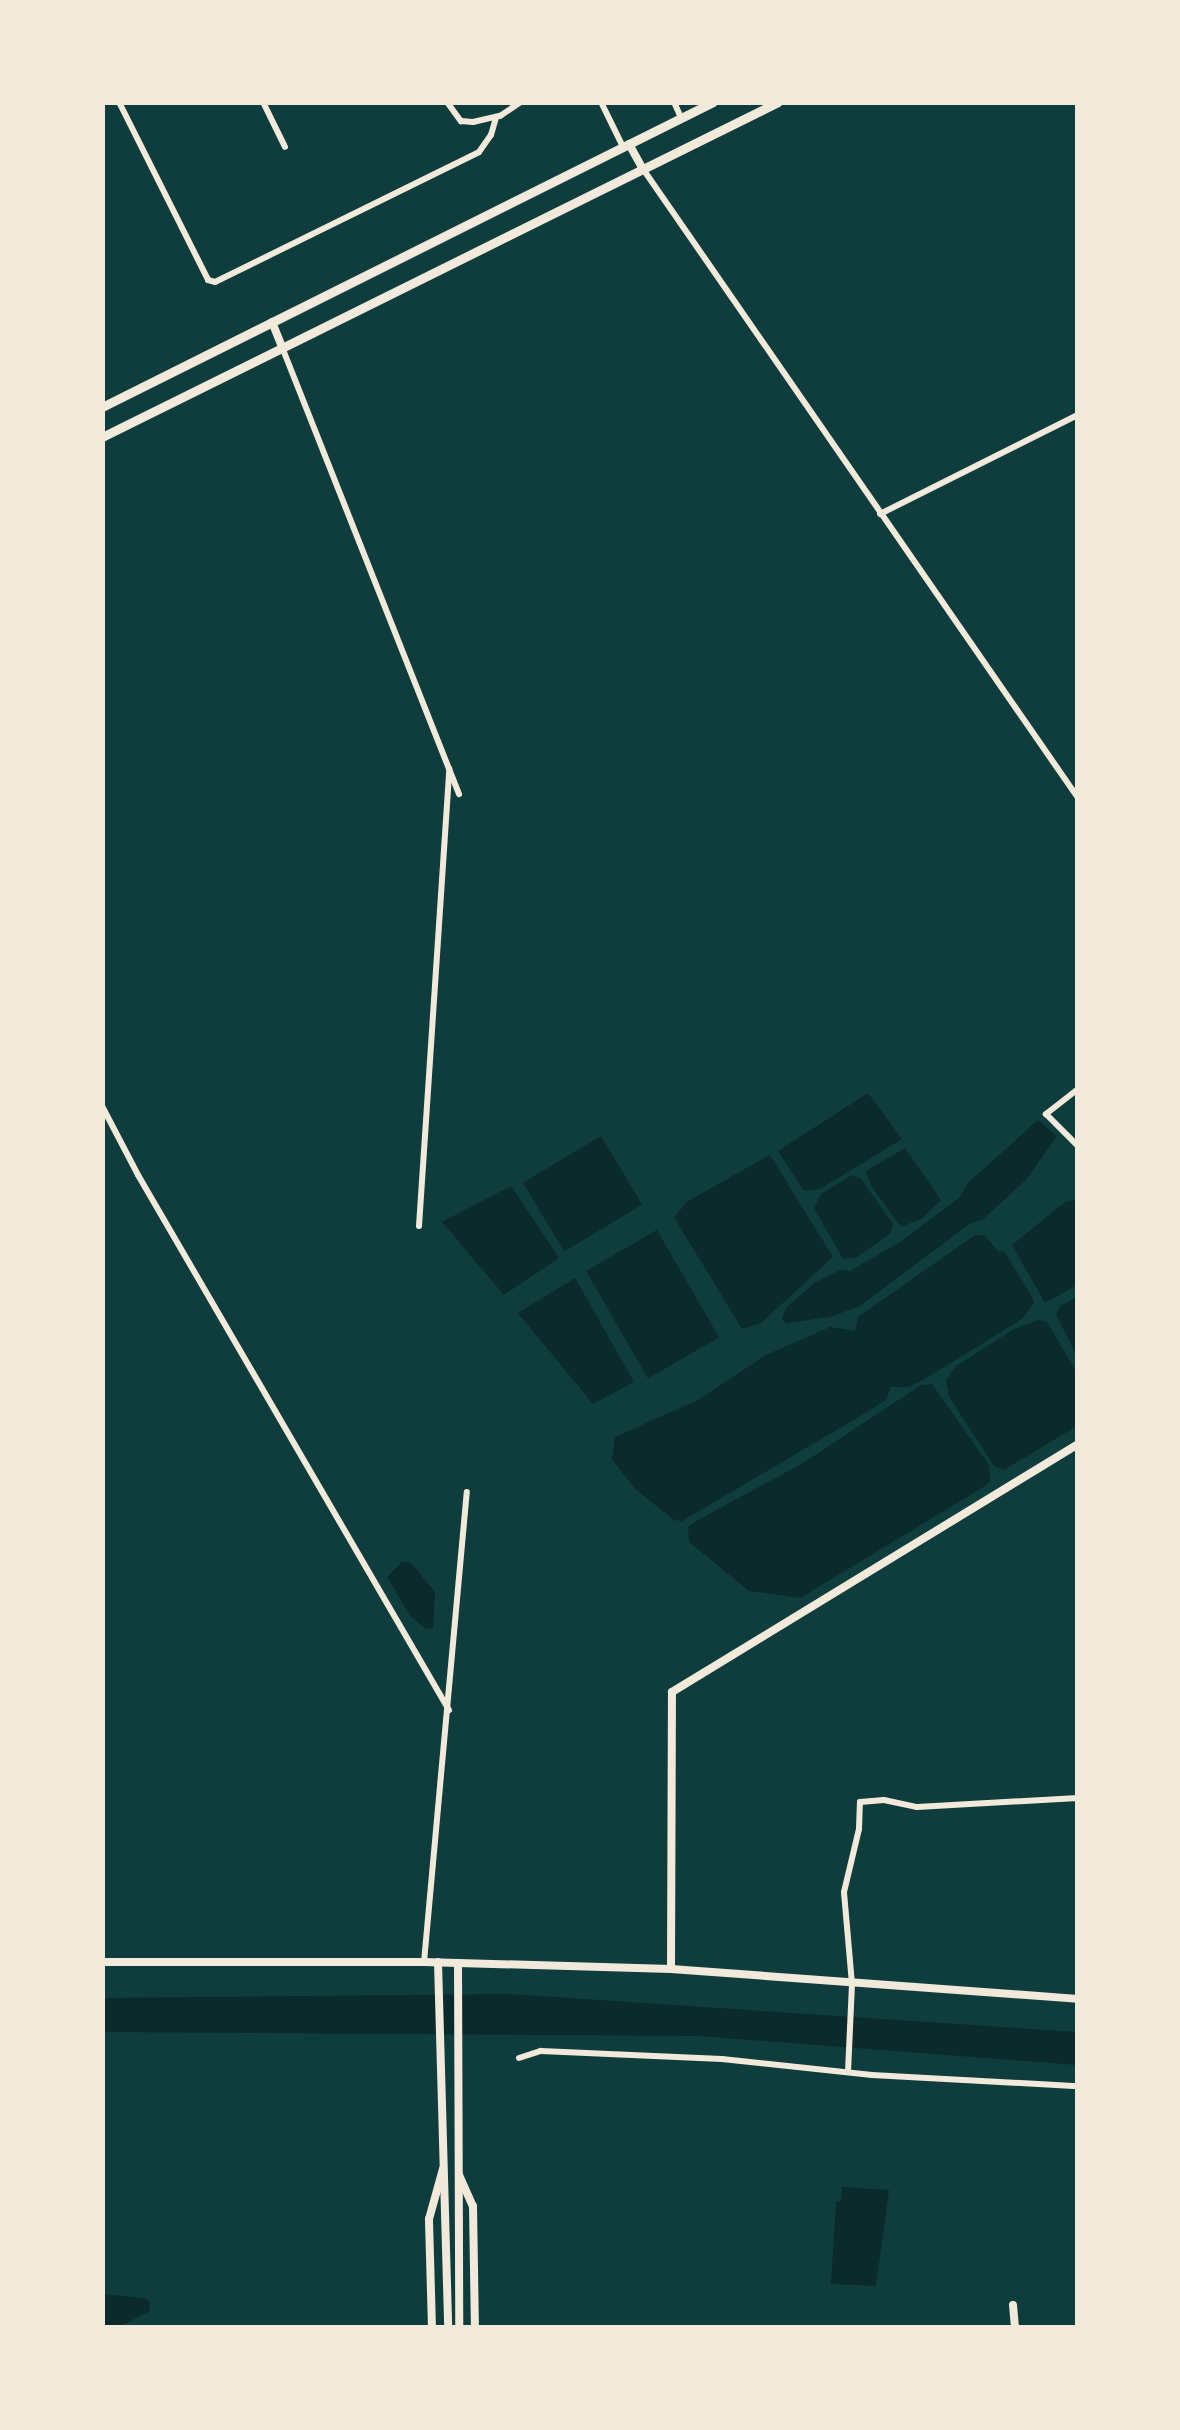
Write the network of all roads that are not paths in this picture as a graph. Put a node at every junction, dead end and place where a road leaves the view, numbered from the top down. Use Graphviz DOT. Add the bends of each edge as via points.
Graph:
graph roads {
  1 [pos="119,102"];
  2 [pos="264,102"];
  3 [pos="446,102"];
  4 [pos="521,102"];
  5 [pos="601,102"];
  6 [pos="674,102"];
  7 [pos="713,102"];
  8 [pos="778,102"];
  9 [pos="496,117"];
  10 [pos="682,118"];
  11 [pos="626,146"];
  12 [pos="285,147"];
  13 [pos="642,168"];
  14 [pos="272,322"];
  15 [pos="282,348"];
  16 [pos="102,407"];
  17 [pos="1078,415"];
  18 [pos="102,437"];
  19 [pos="880,514"];
  20 [pos="449,769"];
  21 [pos="459,794"];
  22 [pos="1078,798"];
  23 [pos="1078,1088"];
  24 [pos="102,1106"];
  25 [pos="1078,1146"];
  26 [pos="419,1226"];
  27 [pos="1078,1444"];
  28 [pos="467,1492"];
  29 [pos="449,1710"];
  30 [pos="1078,1798"];
  31 [pos="102,1962"];
  32 [pos="424,1962"];
  33 [pos="438,1962"];
  34 [pos="458,1963"];
  35 [pos="672,1969"];
  36 [pos="852,1984"];
  37 [pos="1078,1998"];
  38 [pos="519,2058"];
  39 [pos="848,2072"];
  40 [pos="1078,2086"];
  41 [pos="456,2168"];
  42 [pos="444,2169"];
  43 [pos="1013,2305"];
  44 [pos="432,2328"];
  45 [pos="448,2328"];
  46 [pos="459,2328"];
  47 [pos="474,2328"];
  48 [pos="1015,2328"];
  1 -- 9 [label="street" via="208,280 215,282 479,152"];
  2 -- 12 [label="street"];
  3 -- 9 [label="street" via="461,121"];
  4 -- 9 [label="street"];
  5 -- 11 [label="street"];
  6 -- 10 [label="street"];
  7 -- 10 [label="main road"];
  8 -- 13 [label="main road"];
  10 -- 11 [label="main road"];
  11 -- 13 [label="main road"];
  11 -- 14 [label="main road"];
  13 -- 15 [label="main road"];
  13 -- 19 [label="street"];
  14 -- 15 [label="main road"];
  14 -- 16 [label="main road"];
  15 -- 18 [label="main road"];
  15 -- 20 [label="street"];
  17 -- 19 [label="street"];
  19 -- 22 [label="street"];
  20 -- 21 [label="street"];
  20 -- 26 [label="street"];
  23 -- 25 [label="street" via="1046,1114"];
  24 -- 29 [label="street"];
  27 -- 35 [label="main road" via="672,1692"];
  28 -- 29 [label="street"];
  29 -- 32 [label="street"];
  30 -- 36 [label="street" via="916,1807 860,1802 844,1892"];
  31 -- 32 [label="main road"];
  32 -- 33 [label="main road"];
  33 -- 34 [label="main road"];
  33 -- 42 [label="main road"];
  34 -- 35 [label="main road"];
  34 -- 41 [label="main road"];
  35 -- 36 [label="main road"];
  36 -- 37 [label="main road"];
  36 -- 39 [label="street"];
  38 -- 39 [label="street" via="541,2051"];
  39 -- 40 [label="street"];
  41 -- 46 [label="main road"];
  41 -- 47 [label="main road" via="472,2206"];
  42 -- 44 [label="main road" via="429,2219"];
  42 -- 45 [label="main road"];
  43 -- 48 [label="main road"];
}
